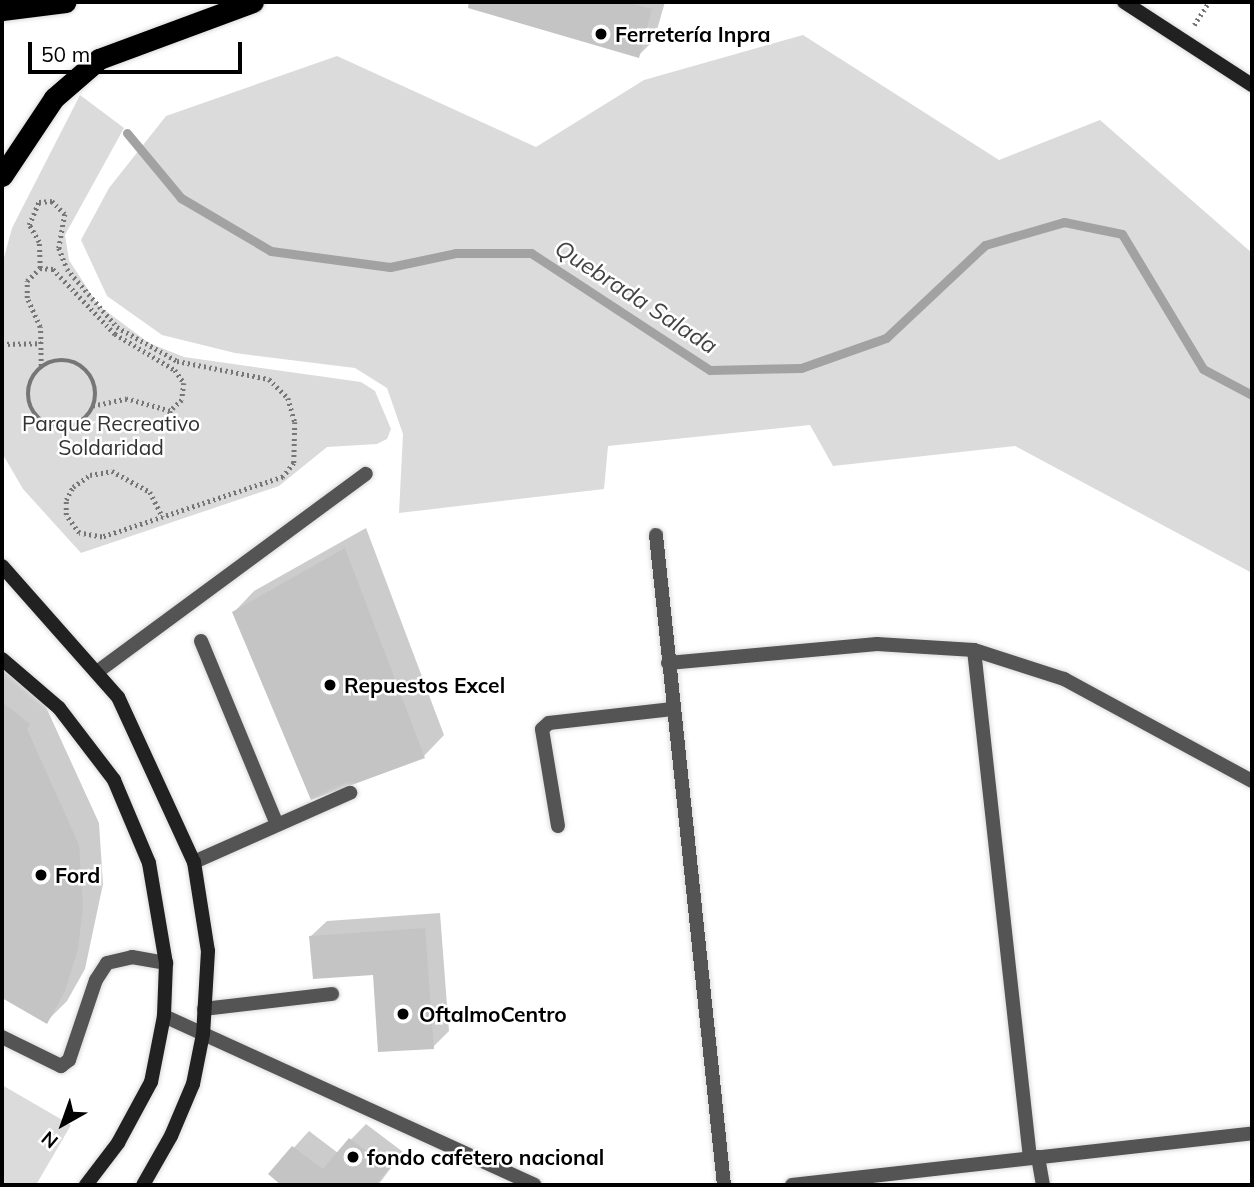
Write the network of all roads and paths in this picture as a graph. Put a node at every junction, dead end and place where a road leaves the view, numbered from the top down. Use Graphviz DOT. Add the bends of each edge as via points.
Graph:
graph roads {
  1 [pos="3,2"];
  2 [pos="65,2"];
  3 [pos="253,2"];
  4 [pos="1124,2"];
  5 [pos="2,9"];
  6 [pos="1252,85"];
  7 [pos="2,176"];
  8 [pos="40,268"];
  9 [pos="41,343"];
  10 [pos="2,344"];
  11 [pos="41,366"];
  12 [pos="94,406"];
  13 [pos="170,411"];
  14 [pos="173,430"];
  15 [pos="366,474"];
  16 [pos="163,517"];
  17 [pos="656,536"];
  18 [pos="2,566"];
  19 [pos="201,641"];
  20 [pos="974,650"];
  21 [pos="2,659"];
  22 [pos="668,663"];
  23 [pos="97,672"];
  24 [pos="672,709"];
  25 [pos="1252,781"];
  26 [pos="350,793"];
  27 [pos="276,822"];
  28 [pos="558,826"];
  29 [pos="194,862"];
  30 [pos="166,963"];
  31 [pos="332,994"];
  32 [pos="204,1009"];
  33 [pos="164,1016"];
  34 [pos="202,1034"];
  35 [pos="2,1037"];
  36 [pos="1252,1133"];
  37 [pos="1034,1157"];
  38 [pos="882,1181"];
  39 [pos="86,1185"];
  40 [pos="143,1185"];
  41 [pos="534,1185"];
  42 [pos="724,1185"];
  43 [pos="792,1185"];
  44 [pos="1043,1185"];
  1 -- 5 [label="main road"];
  2 -- 5 [label="highway"];
  3 -- 7 [label="highway" via="99,59 54,98"];
  4 -- 6 [label="main road"];
  8 -- 9 [label="path" via="27,281 27,298 40,327"];
  8 -- 13 [label="path" via="53,269 115,334 175,370 184,383 182,400"];
  8 -- 16 [label="path" via="39,242 29,225 39,202 52,201 65,214 59,248 67,269 117,327 177,361 269,379 288,398 295,422 294,463 283,477"];
  9 -- 10 [label="path"];
  9 -- 11 [label="path"];
  11 -- 12 [label="path" via="62,360 82,367 94,385"];
  11 -- 12 [label="path" via="27,395 29,407 45,425 68,428 80,424"];
  12 -- 13 [label="path" via="127,399"];
  13 -- 14 [label="path"];
  15 -- 23 [label="street"];
  16 -- 16 [label="path" via="102,537 79,533 66,515 66,500 73,487 90,475 112,471 150,492"];
  17 -- 22 [label="street"];
  18 -- 23 [label="main road"];
  19 -- 27 [label="street"];
  20 -- 22 [label="street" via="877,644"];
  20 -- 25 [label="street" via="1064,679"];
  20 -- 37 [label="street"];
  21 -- 30 [label="main road" via="59,708 114,780 149,863"];
  22 -- 24 [label="street"];
  23 -- 29 [label="main road" via="118,696"];
  24 -- 28 [label="street" via="549,723 542,729"];
  24 -- 42 [label="street"];
  26 -- 27 [label="street"];
  27 -- 29 [label="street"];
  29 -- 32 [label="main road" via="208,951"];
  30 -- 33 [label="main road"];
  30 -- 35 [label="street" via="132,957 107,963 96,980 69,1060 61,1066"];
  31 -- 32 [label="street"];
  32 -- 34 [label="main road"];
  33 -- 34 [label="street"];
  33 -- 39 [label="main road" via="151,1082 118,1143"];
  34 -- 40 [label="main road" via="193,1084"];
  34 -- 41 [label="street"];
  36 -- 37 [label="street"];
  37 -- 38 [label="street"];
  37 -- 44 [label="street"];
  38 -- 43 [label="street"];
}
